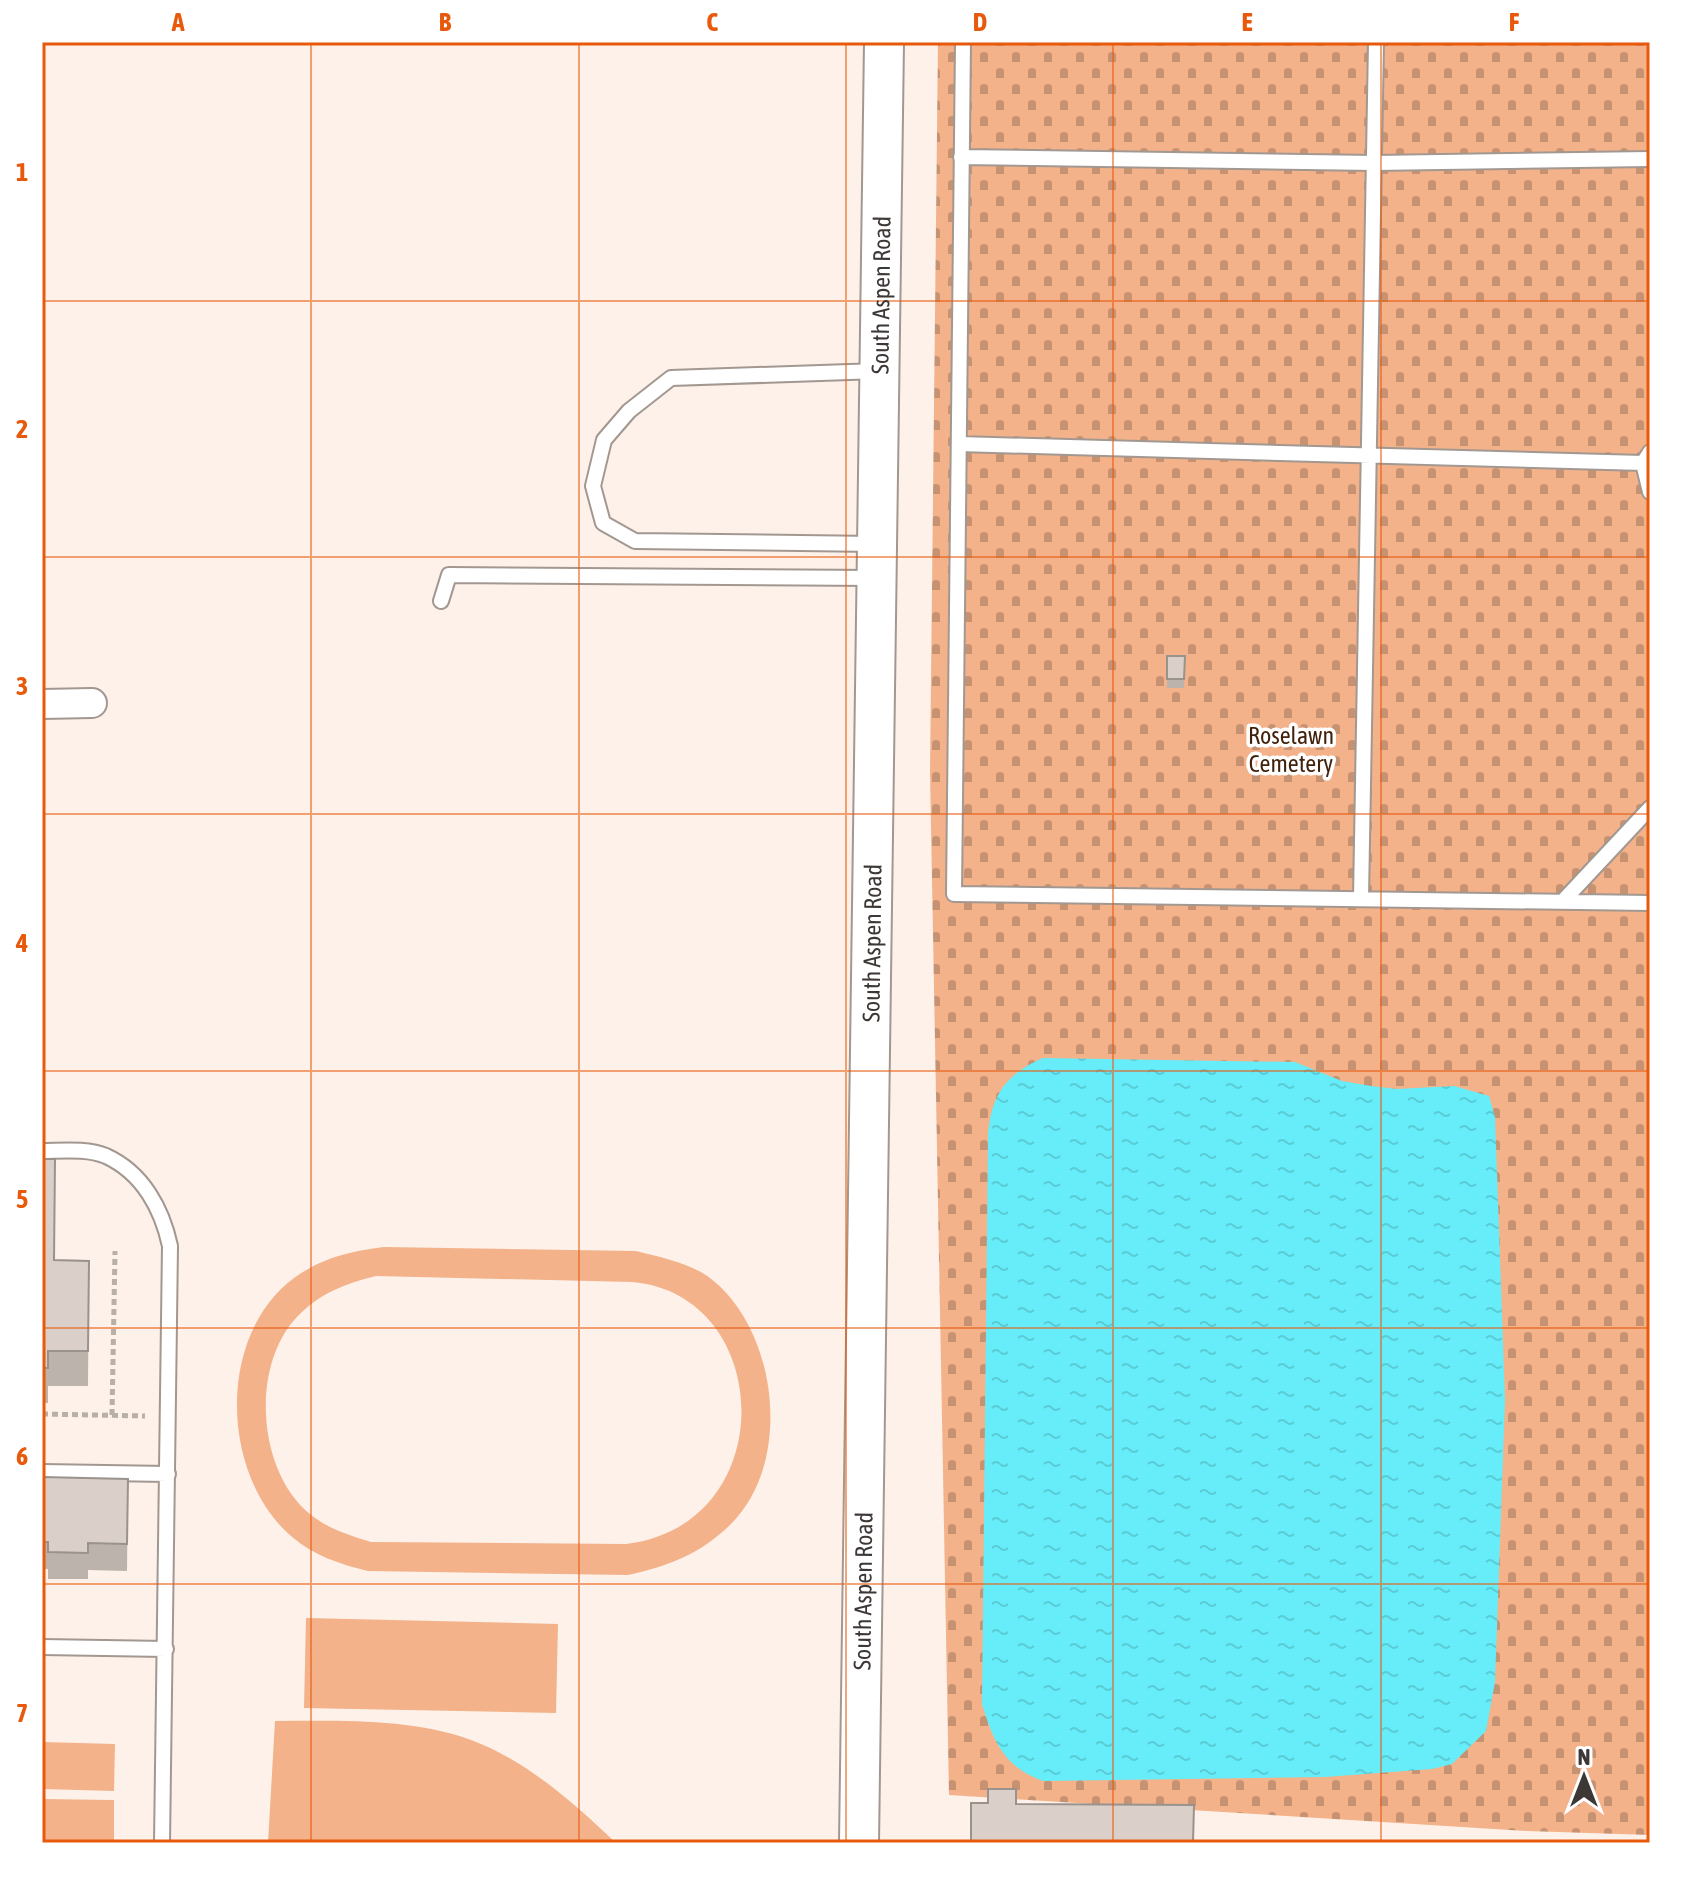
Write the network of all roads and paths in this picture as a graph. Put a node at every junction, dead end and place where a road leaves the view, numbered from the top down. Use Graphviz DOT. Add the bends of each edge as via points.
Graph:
graph roads {
  1 [pos="884,42"];
  2 [pos="963,42"];
  3 [pos="1376,42"];
  4 [pos="961,157"];
  5 [pos="1650,159"];
  6 [pos="1374,163"];
  7 [pos="880,371"];
  8 [pos="959,444"];
  9 [pos="1369,455"];
  10 [pos="1647,458"];
  11 [pos="1650,492"];
  12 [pos="877,561"];
  13 [pos="441,601"];
  14 [pos="92,703"];
  15 [pos="42,704"];
  16 [pos="1650,808"];
  17 [pos="1361,898"];
  18 [pos="1562,902"];
  19 [pos="1650,903"];
  20 [pos="42,1151"];
  21 [pos="115,1251"];
  22 [pos="42,1414"];
  23 [pos="112,1415"];
  24 [pos="169,1416"];
  25 [pos="42,1472"];
  26 [pos="168,1474"];
  27 [pos="42,1647"];
  28 [pos="166,1649"];
  29 [pos="162,1843"];
  30 [pos="859,1843"];
  1 -- 7 [label="street, South Aspen Road"];
  2 -- 4 [label="lane"];
  3 -- 6 [label="lane"];
  4 -- 6 [label="lane"];
  4 -- 8 [label="lane"];
  5 -- 6 [label="lane"];
  6 -- 9 [label="lane"];
  7 -- 12 [label="street, South Aspen Road"];
  7 -- 12 [label="lane" via="671,378 629,411 604,440 593,486 603,523 635,541"];
  8 -- 9 [label="lane"];
  8 -- 17 [label="lane" via="954,894"];
  9 -- 10 [label="lane"];
  9 -- 17 [label="lane"];
  10 -- 11 [label="lane"];
  12 -- 13 [label="lane" via="449,575"];
  12 -- 30 [label="street, South Aspen Road"];
  14 -- 15 [label="street"];
  16 -- 18 [label="lane"];
  17 -- 18 [label="lane"];
  18 -- 19 [label="lane"];
  20 -- 24 [label="lane" via="104,1155 147,1190 163,1215 170,1246"];
  21 -- 23 [label="path"];
  22 -- 23 [label="path"];
  23 -- 24 [label="path"];
  24 -- 26 [label="lane"];
  25 -- 26 [label="lane"];
  26 -- 28 [label="lane"];
  27 -- 28 [label="lane"];
  28 -- 29 [label="lane"];
}
